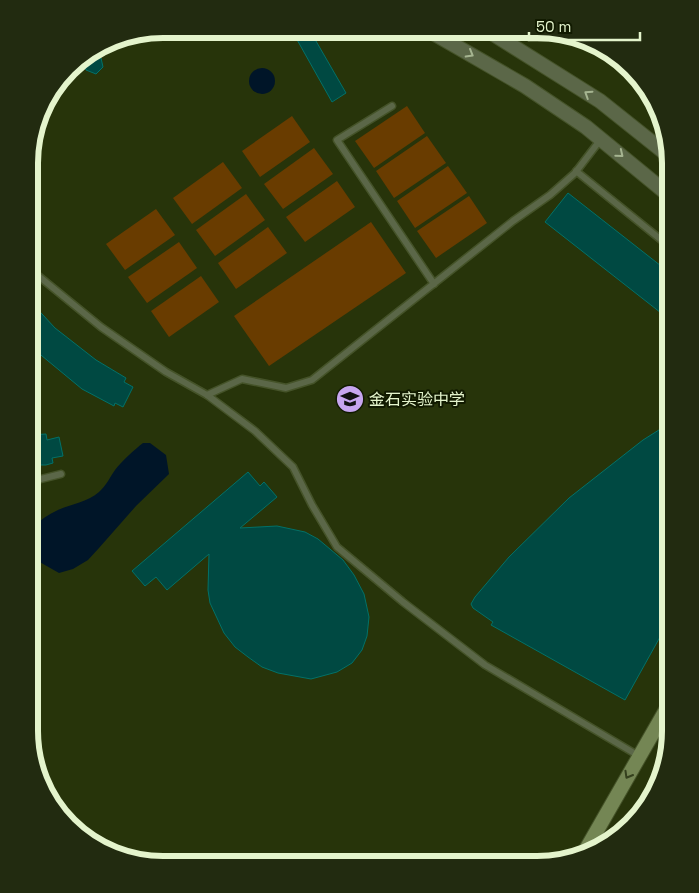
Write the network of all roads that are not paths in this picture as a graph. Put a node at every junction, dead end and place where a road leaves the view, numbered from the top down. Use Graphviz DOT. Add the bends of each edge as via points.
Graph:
graph roads {
  1 [pos="442,38"];
  2 [pos="500,38"];
  3 [pos="392,106"];
  4 [pos="601,139"];
  5 [pos="660,149"];
  6 [pos="576,171"];
  7 [pos="662,189"];
  8 [pos="662,240"];
  9 [pos="38,276"];
  10 [pos="434,284"];
  11 [pos="207,395"];
  12 [pos="61,474"];
  13 [pos="38,480"];
  14 [pos="661,718"];
  15 [pos="639,756"];
  16 [pos="589,843"];
  1 -- 4 [label="street, one-way" via="525,86"];
  5 -- 2 [label="street, one-way" via="600,101"];
  3 -- 10 [label="lane" via="336,140"];
  4 -- 6 [label="lane"];
  4 -- 7 [label="street, one-way"];
  6 -- 8 [label="lane"];
  6 -- 10 [label="lane" via="550,195"];
  9 -- 11 [label="lane" via="100,327 166,372"];
  10 -- 11 [label="lane" via="312,380 286,388 242,379"];
  11 -- 15 [label="lane" via="255,431 293,467 337,547 485,665"];
  12 -- 13 [label="lane"];
  14 -- 15 [label="main road"];
  15 -- 16 [label="main road, one-way"];
}
